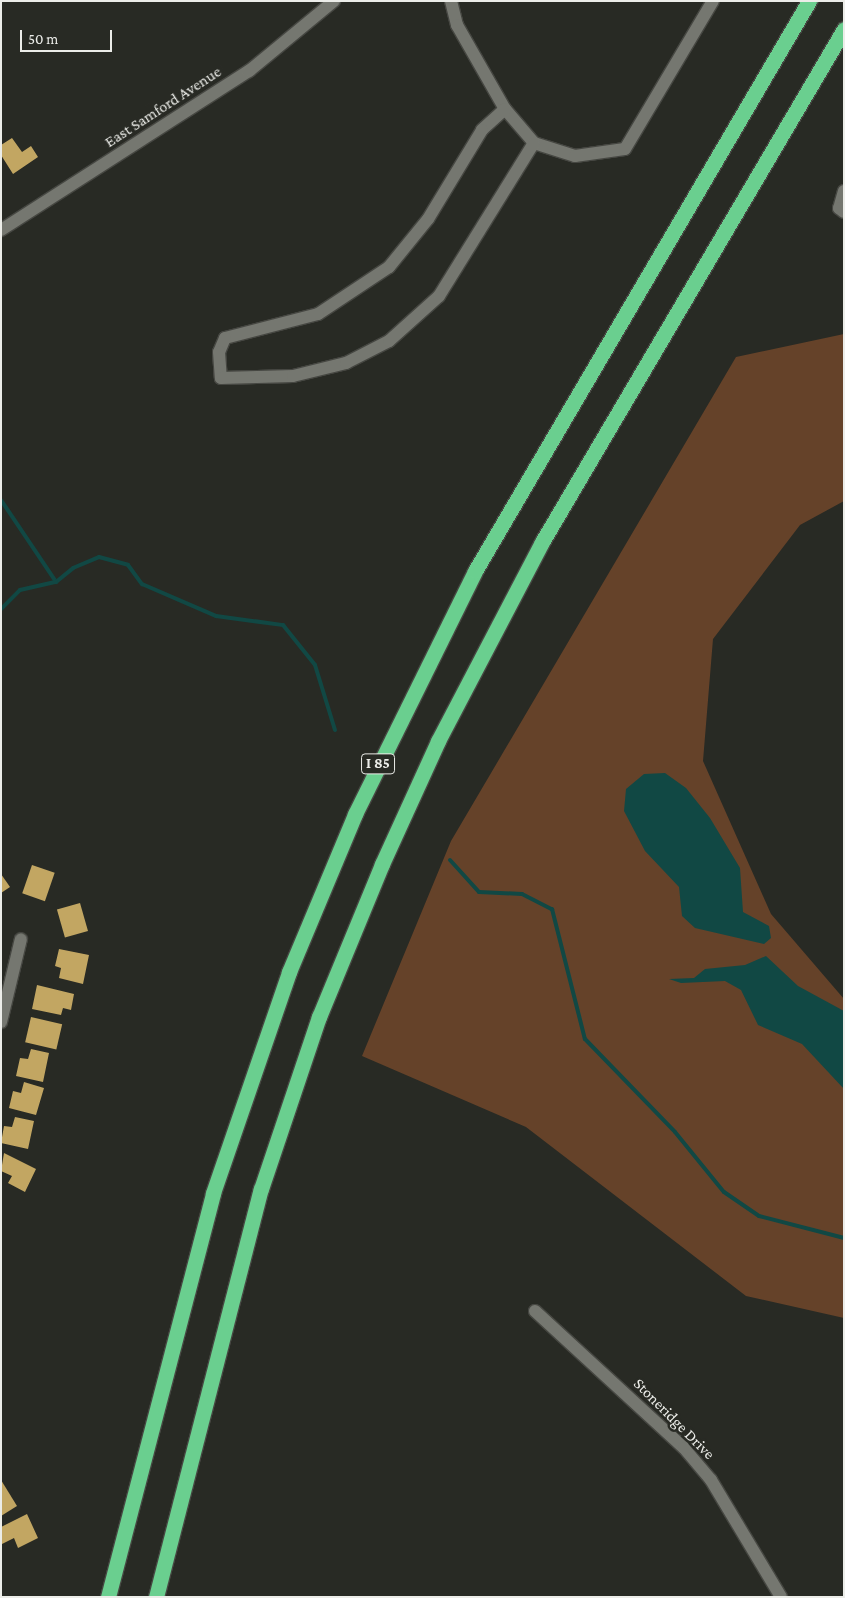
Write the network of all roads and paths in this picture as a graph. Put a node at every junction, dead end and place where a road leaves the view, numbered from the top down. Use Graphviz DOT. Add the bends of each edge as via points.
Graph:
graph roads {
  1 [pos="334,1"];
  2 [pos="712,1"];
  3 [pos="809,1"];
  4 [pos="453,2"];
  5 [pos="844,29"];
  6 [pos="506,109"];
  7 [pos="534,143"];
  8 [pos="844,191"];
  9 [pos="844,212"];
  10 [pos="1,230"];
  11 [pos="21,939"];
  12 [pos="2,1009"];
  13 [pos="1,1022"];
  14 [pos="535,1311"];
  15 [pos="108,1597"];
  16 [pos="156,1597"];
  17 [pos="781,1597"];
  1 -- 10 [label="street, East Samford Avenue" via="249,71"];
  2 -- 7 [label="street" via="624,149 575,156"];
  3 -- 15 [label="highway, I 85" via="475,571 355,814 289,972 213,1193"];
  4 -- 6 [label="street" via="457,25"];
  5 -- 16 [label="highway, I 85" via="542,542 438,741 382,864 319,1017 261,1189"];
  6 -- 7 [label="street"];
  6 -- 7 [label="street" via="482,130 428,219 393,263 318,314 226,338 219,352 221,378 293,376 346,363 389,341 439,296"];
  8 -- 9 [label="street" via="839,208"];
  11 -- 12 [label="street"];
  12 -- 13 [label="street"];
  14 -- 17 [label="street, Stoneridge Drive" via="684,1448 712,1480"];
}
